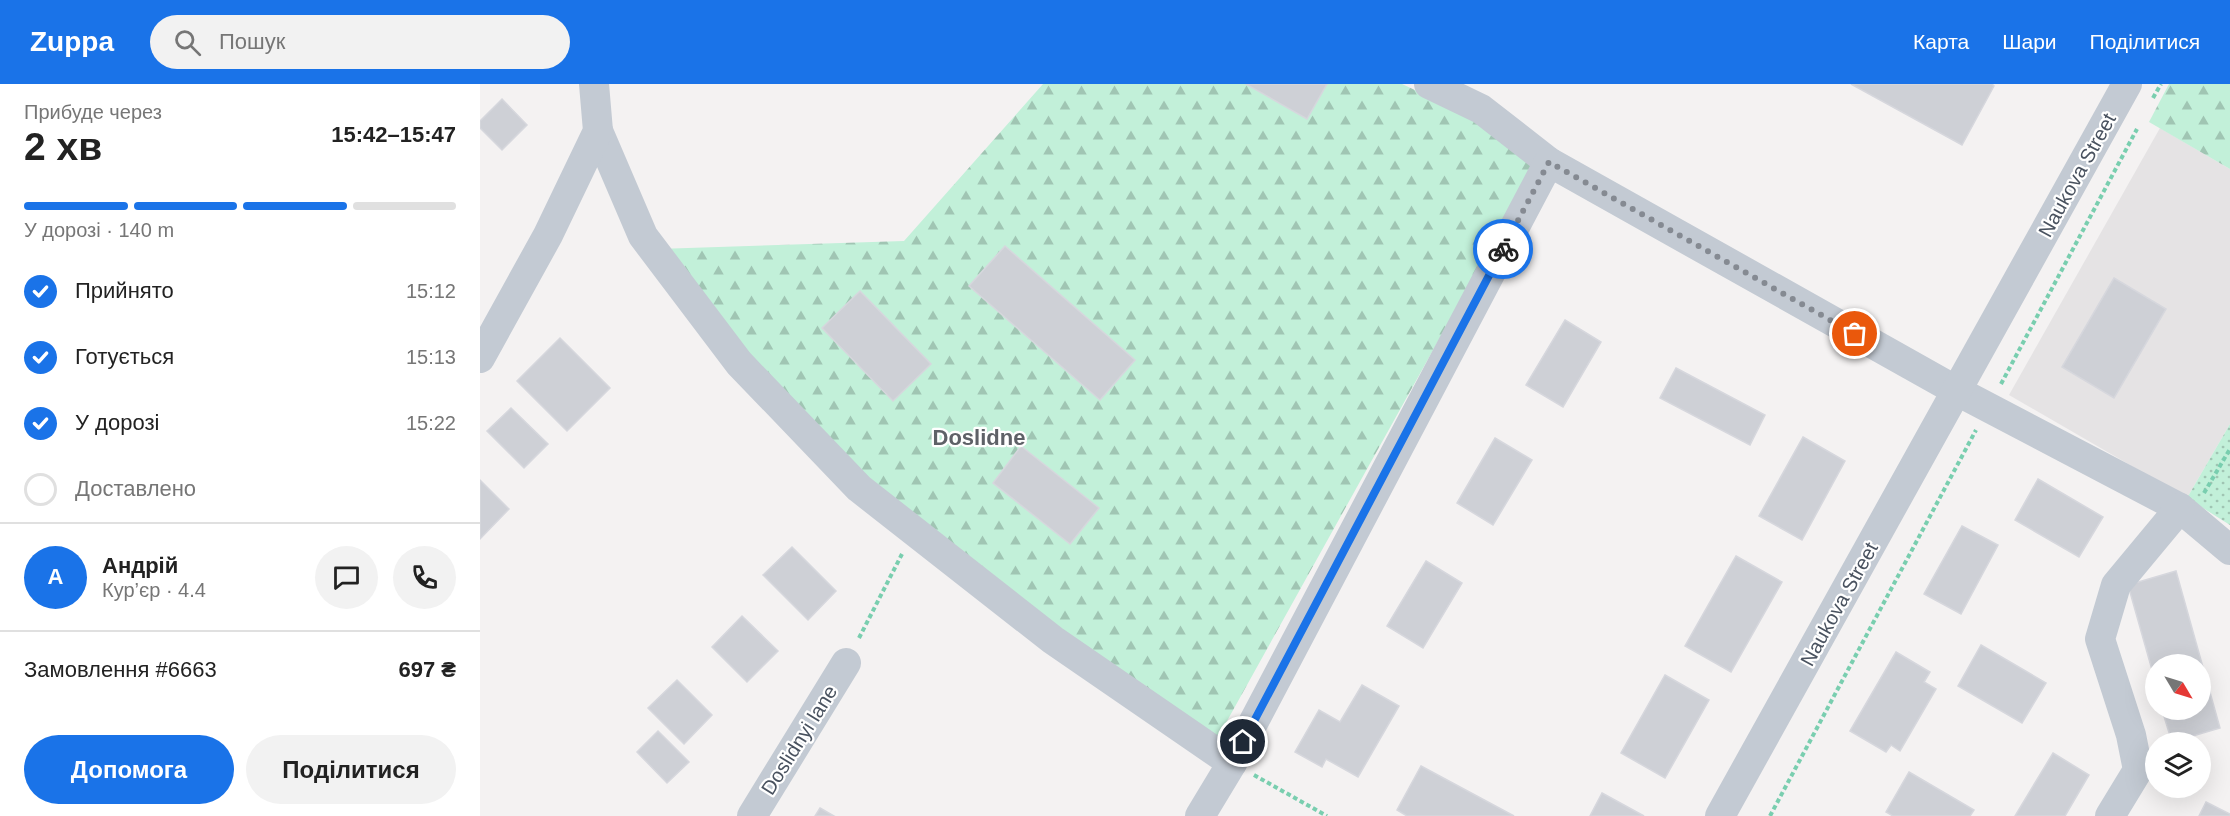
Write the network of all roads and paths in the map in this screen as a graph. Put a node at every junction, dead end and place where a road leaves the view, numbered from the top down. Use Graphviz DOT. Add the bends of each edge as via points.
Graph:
graph roads {
  1 [pos="594,84"];
  2 [pos="1429,84"];
  3 [pos="2127,84"];
  4 [pos="2161,84"];
  5 [pos="2150,105"];
  6 [pos="2139,126"];
  7 [pos="598,131"];
  8 [pos="1549,162"];
  9 [pos="480,358"];
  10 [pos="1957,391"];
  11 [pos="1988,408"];
  12 [pos="2230,448"];
  13 [pos="2185,513"];
  14 [pos="914,531"];
  15 [pos="2230,550"];
  16 [pos="846,663"];
  17 [pos="1232,763"];
  18 [pos="752,816"];
  19 [pos="1200,816"];
  20 [pos="1327,816"];
  21 [pos="1720,816"];
  22 [pos="1770,816"];
  23 [pos="2110,816"];
  1 -- 7 [label="street"];
  2 -- 8 [label="street" via="1481,109"];
  3 -- 10 [label="street, Naukova Street"];
  4 -- 5 [label="path"];
  6 -- 11 [label="path"];
  7 -- 9 [label="street" via="549,235"];
  7 -- 14 [label="street" via="643,236 738,363 859,488"];
  8 -- 10 [label="street"];
  8 -- 17 [label="street"];
  10 -- 11 [label="street"];
  10 -- 21 [label="street, Naukova Street"];
  11 -- 13 [label="street"];
  11 -- 22 [label="path"];
  12 -- 13 [label="path"];
  13 -- 15 [label="street"];
  13 -- 23 [label="street" via="2116,585 2100,639 2131,735 2138,770"];
  14 -- 16 [label="path"];
  14 -- 17 [label="street" via="1053,640"];
  16 -- 18 [label="street, Doslidnyi lane"];
  17 -- 19 [label="street"];
  17 -- 20 [label="path"];
}
